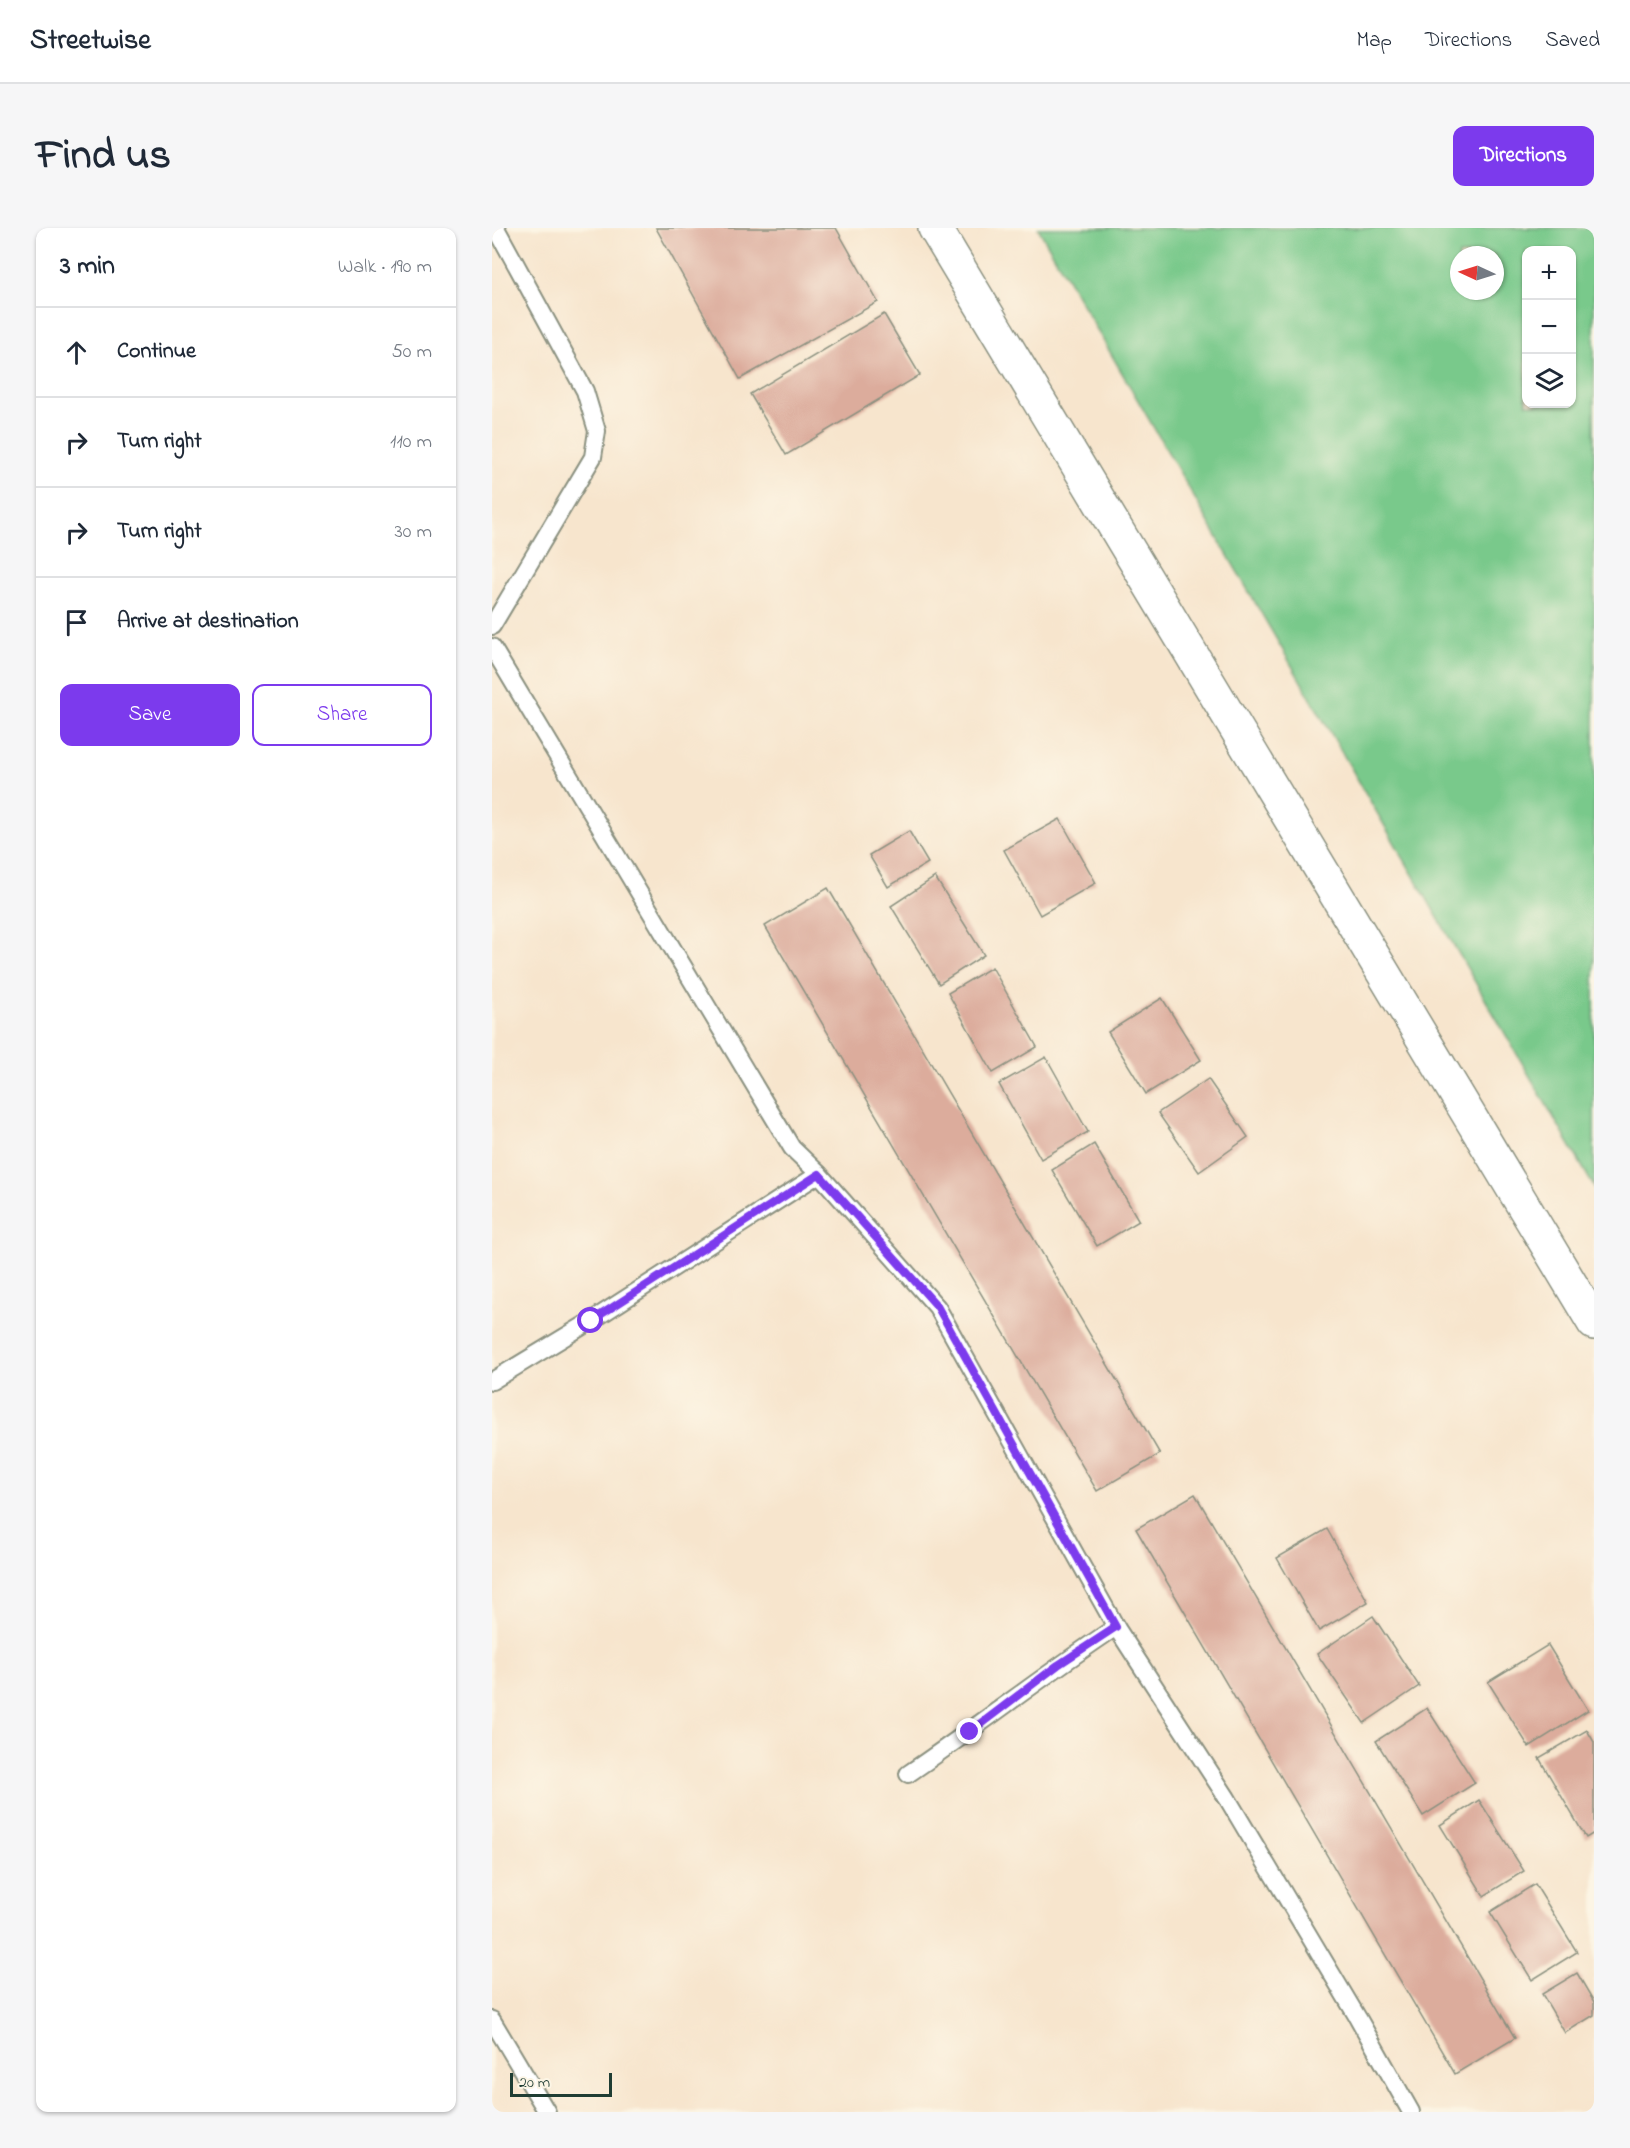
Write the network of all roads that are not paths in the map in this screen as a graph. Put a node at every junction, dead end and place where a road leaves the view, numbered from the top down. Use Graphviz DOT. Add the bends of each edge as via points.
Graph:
graph roads {
  1 [pos="496,228"];
  2 [pos="935,228"];
  3 [pos="492,626"];
  4 [pos="492,647"];
  5 [pos="819,1174"];
  6 [pos="1594,1323"];
  7 [pos="492,1381"];
  8 [pos="1116,1627"];
  9 [pos="908,1774"];
  10 [pos="492,2020"];
  11 [pos="546,2112"];
  12 [pos="1411,2112"];
  1 -- 3 [label="lane" via="585,391 597,431 593,457"];
  2 -- 6 [label="street"];
  4 -- 5 [label="lane" via="792,1148"];
  5 -- 7 [label="lane"];
  5 -- 8 [label="lane" via="937,1306"];
  8 -- 9 [label="lane"];
  8 -- 12 [label="lane" via="1227,1797"];
  10 -- 11 [label="lane"];
}
